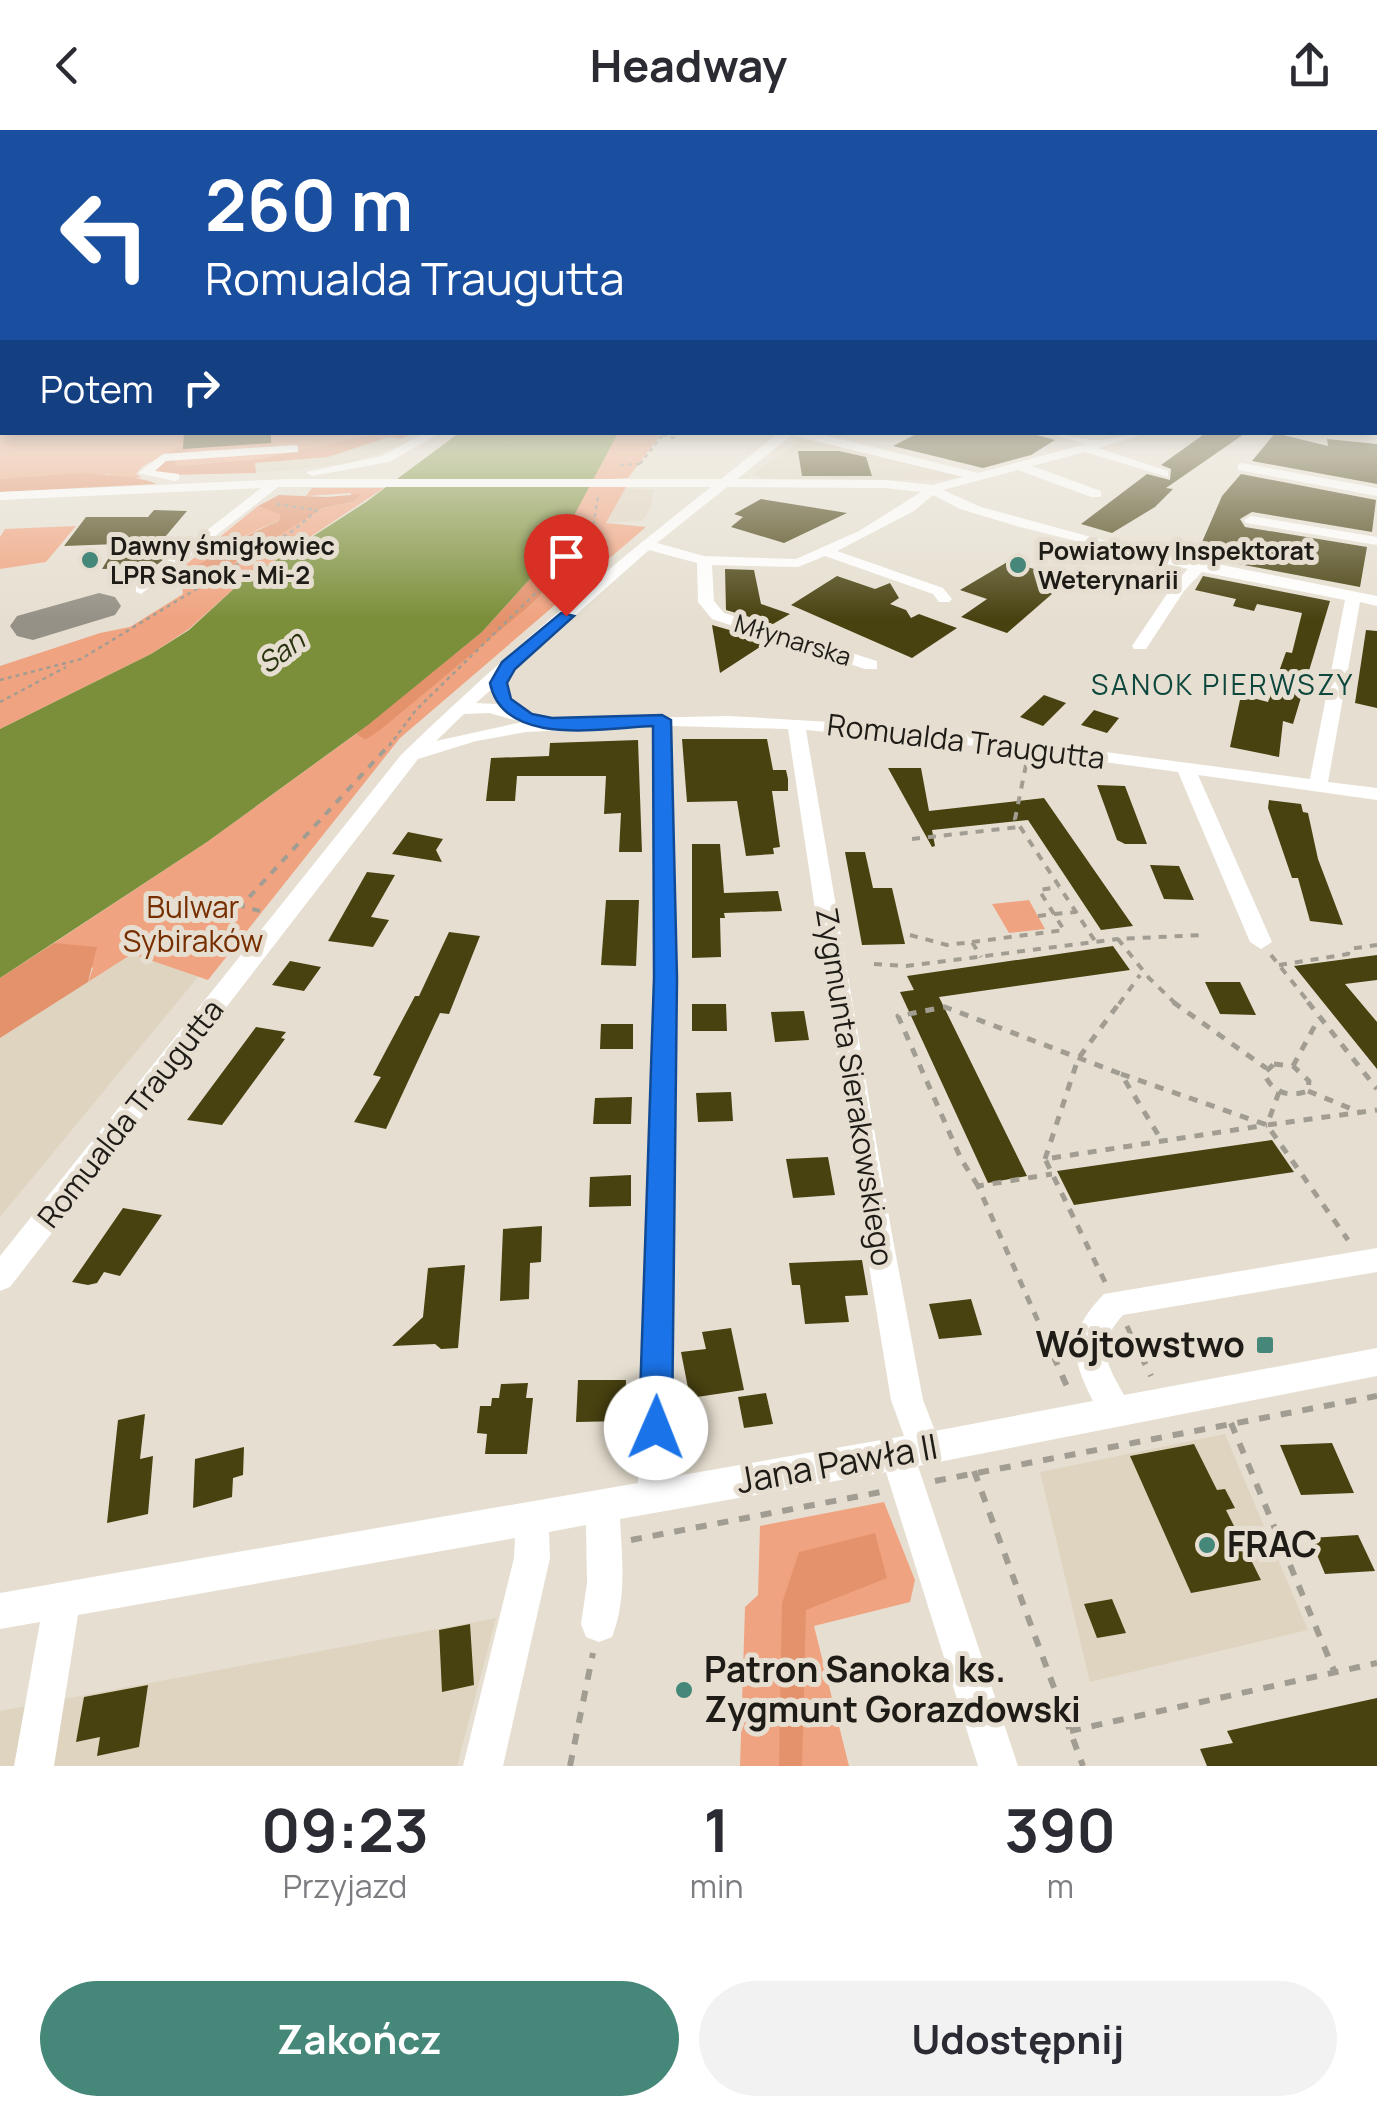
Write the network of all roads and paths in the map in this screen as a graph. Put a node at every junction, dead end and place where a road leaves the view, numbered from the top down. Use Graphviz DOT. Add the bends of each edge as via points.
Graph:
graph roads {
  1 [pos="152,466"];
  2 [pos="339,466"];
  3 [pos="619,466"];
  4 [pos="745,466"];
  5 [pos="939,466"];
  6 [pos="1144,466"];
  7 [pos="1022,467"];
  8 [pos="1242,467"];
  9 [pos="614,471"];
  10 [pos="1164,474"];
  11 [pos="217,478"];
  12 [pos="982,478"];
  13 [pos="723,482"];
  14 [pos="281,484"];
  15 [pos="256,486"];
  16 [pos="173,488"];
  17 [pos="932,489"];
  18 [pos="1377,492"];
  19 [pos="600,494"];
  20 [pos="1096,494"];
  21 [pos="0,496"];
  22 [pos="256,502"];
  23 [pos="1250,520"];
  24 [pos="1377,541"];
  25 [pos="646,545"];
  26 [pos="826,552"];
  27 [pos="704,560"];
  28 [pos="1196,568"];
  29 [pos="141,589"];
  30 [pos="1353,596"];
  31 [pos="944,600"];
  32 [pos="1377,601"];
  33 [pos="1140,646"];
  34 [pos="82,659"];
  35 [pos="870,664"];
  36 [pos="508,666"];
  37 [pos="0,680"];
  38 [pos="0,702"];
  39 [pos="456,712"];
  40 [pos="526,718"];
  41 [pos="662,720"];
  42 [pos="796,723"];
  43 [pos="552,724"];
  44 [pos="498,730"];
  45 [pos="1028,748"];
  46 [pos="408,760"];
  47 [pos="1186,770"];
  48 [pos="1318,787"];
  49 [pos="1377,794"];
  50 [pos="1019,827"];
  51 [pos="912,839"];
  52 [pos="1059,887"];
  53 [pos="1076,912"];
  54 [pos="269,913"];
  55 [pos="1054,914"];
  56 [pos="1038,916"];
  57 [pos="910,934"];
  58 [pos="1204,935"];
  59 [pos="1118,939"];
  60 [pos="1095,941"];
  61 [pos="972,942"];
  62 [pos="1261,942"];
  63 [pos="1377,946"];
  64 [pos="981,957"];
  65 [pos="874,964"];
  66 [pos="1279,965"];
  67 [pos="1140,974"];
  68 [pos="1320,1016"];
  69 [pos="1078,1059"];
  70 [pos="1293,1066"];
  71 [pos="1266,1068"];
  72 [pos="1121,1074"];
  73 [pos="1377,1088"];
  74 [pos="1308,1090"];
  75 [pos="1279,1092"];
  76 [pos="1377,1110"];
  77 [pos="1360,1112"];
  78 [pos="1266,1125"];
  79 [pos="1162,1141"];
  80 [pos="1045,1160"];
  81 [pos="1052,1174"];
  82 [pos="978,1186"];
  83 [pos="1370,1261"];
  84 [pos="0,1278"];
  85 [pos="1115,1304"];
  86 [pos="1377,1362"];
  87 [pos="1152,1376"];
  88 [pos="1069,1391"];
  89 [pos="1377,1396"];
  90 [pos="1116,1412"];
  91 [pos="1230,1423"];
  92 [pos="910,1463"];
  93 [pos="974,1472"];
  94 [pos="654,1498"];
  95 [pos="603,1507"];
  96 [pos="532,1519"];
  97 [pos="606,1545"];
  98 [pos="62,1600"];
  99 [pos="0,1611"];
  100 [pos="599,1624"];
  101 [pos="1377,1663"];
  102 [pos="1336,1672"];
  103 [pos="1070,1731"];
  104 [pos="34,1766"];
  105 [pos="483,1766"];
  106 [pos="570,1766"];
  107 [pos="998,1766"];
  108 [pos="1083,1766"];
  1 -- 11 [label="street" via="144,473"];
  2 -- 14 [label="street"];
  3 -- 9 [label="path"];
  4 -- 13 [label="street"];
  5 -- 12 [label="street"];
  6 -- 10 [label="street"];
  7 -- 12 [label="street"];
  7 -- 20 [label="street"];
  8 -- 18 [label="street"];
  11 -- 15 [label="street" via="245,478"];
  11 -- 16 [label="street"];
  12 -- 17 [label="street"];
  13 -- 14 [label="street"];
  13 -- 17 [label="street"];
  13 -- 25 [label="street"];
  14 -- 15 [label="street"];
  14 -- 22 [label="street"];
  15 -- 16 [label="street"];
  16 -- 21 [label="street"];
  17 -- 26 [label="street"];
  17 -- 28 [label="street" via="953,502"];
  19 -- 54 [label="path" via="591,539 416,710 241,906"];
  22 -- 29 [label="street"];
  22 -- 34 [label="path" via="317,510"];
  23 -- 24 [label="street"];
  25 -- 27 [label="street"];
  25 -- 36 [label="street"];
  26 -- 27 [label="street" via="784,565"];
  26 -- 31 [label="street" via="938,591"];
  27 -- 35 [label="street, Młynarska" via="706,602 718,616"];
  28 -- 30 [label="street"];
  28 -- 33 [label="street"];
  30 -- 32 [label="street"];
  30 -- 48 [label="street"];
  34 -- 37 [label="path"];
  34 -- 38 [label="path"];
  36 -- 39 [label="street"];
  36 -- 40 [label="street" via="499,693"];
  39 -- 40 [label="street, Romualda Traugutta" via="490,708"];
  39 -- 44 [label="street, Romualda Traugutta" via="471,728"];
  39 -- 46 [label="street, Romualda Traugutta"];
  40 -- 43 [label="street, Romualda Traugutta"];
  41 -- 42 [label="street, Romualda Traugutta"];
  41 -- 43 [label="street, Romualda Traugutta"];
  41 -- 94 [label="street" via="666,978"];
  42 -- 45 [label="street, Romualda Traugutta"];
  42 -- 92 [label="street, Zygmunta Sierakowskiego" via="907,1400"];
  43 -- 44 [label="street, Romualda Traugutta"];
  44 -- 46 [label="street, Romualda Traugutta" via="454,739"];
  45 -- 47 [label="street, Romualda Traugutta"];
  45 -- 50 [label="path"];
  46 -- 84 [label="street, Romualda Traugutta"];
  47 -- 48 [label="street, Romualda Traugutta"];
  47 -- 62 [label="street"];
  48 -- 49 [label="street, Romualda Traugutta"];
  50 -- 51 [label="path"];
  50 -- 52 [label="path"];
  52 -- 53 [label="path"];
  52 -- 55 [label="path" via="1038,890"];
  53 -- 55 [label="path"];
  53 -- 60 [label="path"];
  55 -- 56 [label="path"];
  55 -- 61 [label="path" via="1064,930"];
  57 -- 61 [label="path" via="947,945"];
  58 -- 59 [label="path"];
  59 -- 60 [label="path"];
  59 -- 67 [label="path"];
  60 -- 64 [label="path"];
  61 -- 64 [label="path"];
  62 -- 66 [label="path"];
  63 -- 66 [label="path"];
  64 -- 65 [label="path"];
  66 -- 68 [label="path"];
  67 -- 69 [label="path"];
  67 -- 71 [label="path" via="1194,1022"];
  68 -- 70 [label="path"];
  68 -- 73 [label="path"];
  69 -- 72 [label="path"];
  69 -- 80 [label="path"];
  69 -- 82 [label="path" via="946,1008 898,1016"];
  70 -- 71 [label="path"];
  70 -- 74 [label="path" via="1309,1080"];
  71 -- 75 [label="path" via="1264,1078"];
  72 -- 78 [label="path"];
  72 -- 79 [label="path"];
  74 -- 75 [label="path"];
  74 -- 77 [label="path"];
  75 -- 78 [label="path"];
  76 -- 77 [label="path"];
  77 -- 78 [label="path"];
  78 -- 79 [label="path"];
  78 -- 83 [label="path"];
  79 -- 80 [label="path"];
  80 -- 81 [label="path"];
  81 -- 82 [label="path"];
  81 -- 85 [label="path"];
  82 -- 88 [label="path"];
  83 -- 85 [label="street"];
  85 -- 87 [label="path"];
  85 -- 90 [label="street" via="1095,1320 1087,1340"];
  86 -- 90 [label="street, Jana Pawła II"];
  89 -- 91 [label="path"];
  90 -- 92 [label="street, Jana Pawła II"];
  91 -- 93 [label="path"];
  91 -- 102 [label="path"];
  92 -- 93 [label="path"];
  92 -- 94 [label="street, Jana Pawła II"];
  92 -- 97 [label="path"];
  92 -- 107 [label="street, Zygmunta Sierakowskiego"];
  93 -- 103 [label="path"];
  94 -- 95 [label="street, Jana Pawła II"];
  95 -- 96 [label="street, Jana Pawła II"];
  95 -- 97 [label="street"];
  96 -- 98 [label="street, Jana Pawła II"];
  96 -- 105 [label="street" via="532,1558"];
  97 -- 100 [label="street"];
  98 -- 99 [label="street, Jana Pawła II"];
  98 -- 104 [label="street"];
  100 -- 106 [label="path"];
  101 -- 102 [label="path"];
  102 -- 103 [label="path"];
  103 -- 108 [label="path"];
}
